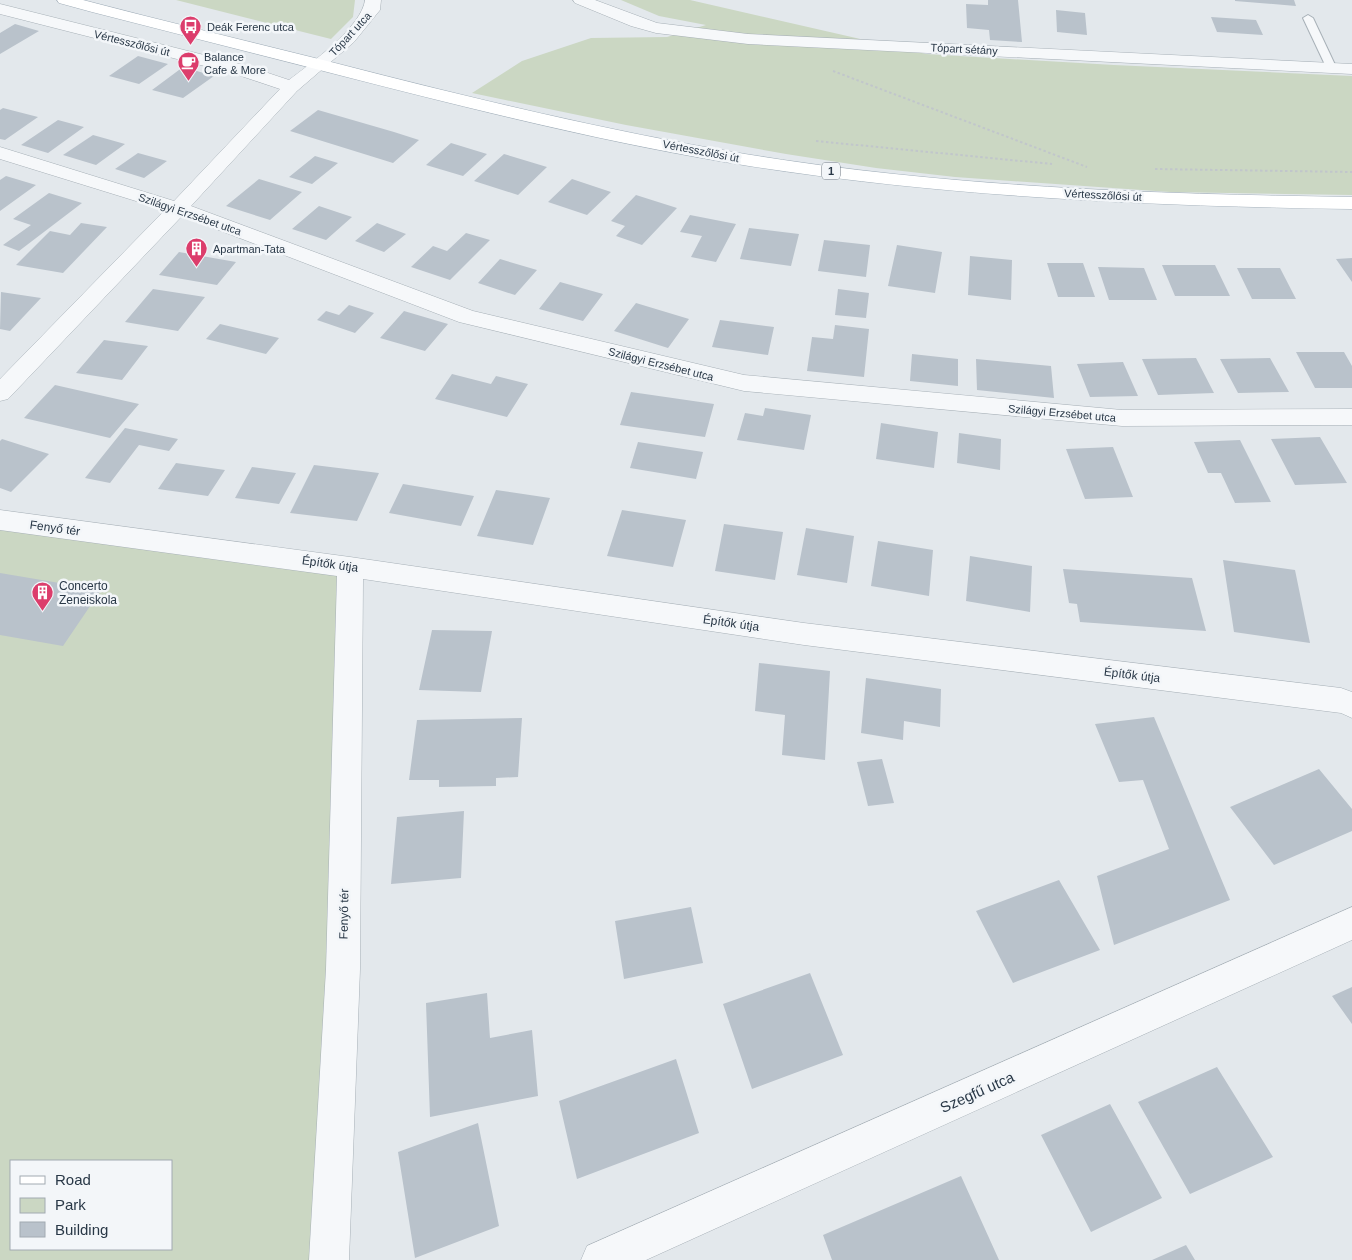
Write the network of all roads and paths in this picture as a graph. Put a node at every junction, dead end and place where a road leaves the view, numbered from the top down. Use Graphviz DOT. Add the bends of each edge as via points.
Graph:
graph roads {
  1 [pos="65,0"];
  2 [pos="373,0"];
  3 [pos="581,0"];
  4 [pos="0,9"];
  5 [pos="1308,18"];
  6 [pos="320,64"];
  7 [pos="1332,69"];
  8 [pos="830,70"];
  9 [pos="1352,70"];
  10 [pos="291,87"];
  11 [pos="808,140"];
  12 [pos="0,153"];
  13 [pos="1059,164"];
  14 [pos="1069,165"];
  15 [pos="1146,168"];
  16 [pos="1352,172"];
  17 [pos="1352,203"];
  18 [pos="178,208"];
  19 [pos="0,393"];
  20 [pos="1352,417"];
  21 [pos="0,520"];
  22 [pos="110,536"];
  23 [pos="350,567"];
  24 [pos="1352,705"];
  25 [pos="1352,923"];
  26 [pos="329,1260"];
  27 [pos="601,1260"];
  1 -- 6 [label="main road, Vértesszőlősi út / 1"];
  2 -- 6 [label="street, Tópart utca" via="372,10 348,39"];
  3 -- 7 [label="street, Tópart sétány" via="656,28 748,39"];
  4 -- 10 [label="street, Vértesszőlősi út" via="238,69"];
  5 -- 7 [label="lane"];
  6 -- 10 [label="street"];
  6 -- 17 [label="main road, Vértesszőlősi út / 1" via="542,119 809,169 1118,197"];
  7 -- 9 [label="street, Tópart sétány"];
  8 -- 14 [label="path" via="1088,167"];
  10 -- 18 [label="street"];
  11 -- 13 [label="path"];
  12 -- 18 [label="street, Szilágyi Erzsébet utca"];
  15 -- 16 [label="path"];
  18 -- 19 [label="street"];
  18 -- 20 [label="street, Szilágyi Erzsébet utca" via="467,317 744,384 1122,418"];
  21 -- 22 [label="street, Fenyő tér"];
  22 -- 23 [label="street, Építők útja"];
  23 -- 24 [label="street, Építők útja" via="804,634 1342,700"];
  23 -- 26 [label="street, Fenyő tér" via="343,969"];
  25 -- 27 [label="street, Szegfű utca"];
}
